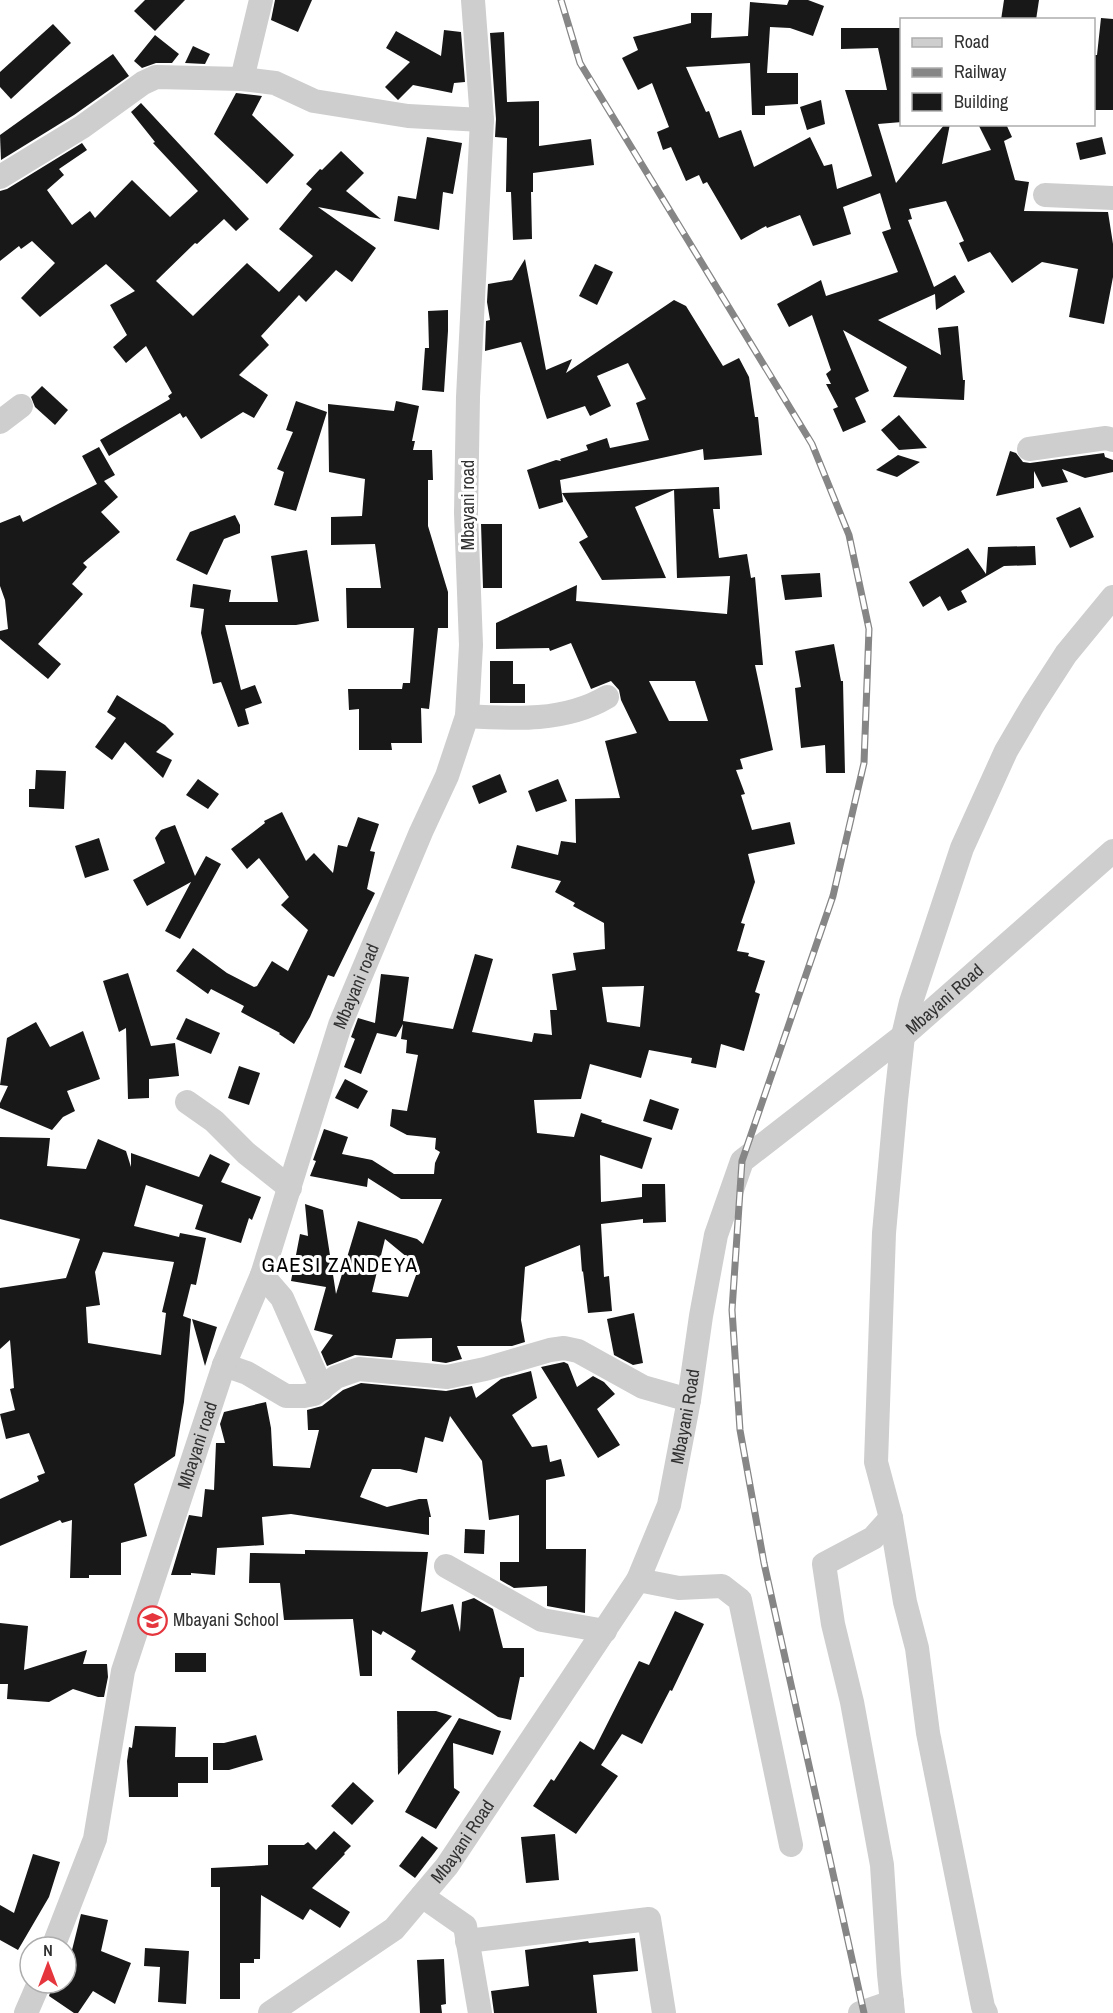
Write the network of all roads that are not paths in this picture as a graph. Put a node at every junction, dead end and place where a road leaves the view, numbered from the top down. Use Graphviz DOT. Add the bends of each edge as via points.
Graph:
graph roads {
  1 [pos="261,0"];
  2 [pos="473,0"];
  3 [pos="242,79"];
  4 [pos="482,120"];
  5 [pos="0,177"];
  6 [pos="1045,195"];
  7 [pos="1113,198"];
  8 [pos="21,406"];
  9 [pos="0,422"];
  10 [pos="1113,440"];
  11 [pos="1029,449"];
  12 [pos="1113,597"];
  13 [pos="607,697"];
  14 [pos="467,716"];
  15 [pos="1113,851"];
  16 [pos="903,1036"];
  17 [pos="187,1101"];
  18 [pos="290,1188"];
  19 [pos="262,1275"];
  20 [pos="224,1365"];
  21 [pos="322,1389"];
  22 [pos="689,1400"];
  23 [pos="891,1518"];
  24 [pos="446,1566"];
  25 [pos="638,1580"];
  26 [pos="605,1631"];
  27 [pos="791,1845"];
  28 [pos="422,1896"];
  29 [pos="58,1935"];
  30 [pos="467,1941"];
  31 [pos="34,1995"];
  32 [pos="893,2008"];
  33 [pos="27,2013"];
  34 [pos="270,2013"];
  35 [pos="480,2013"];
  36 [pos="664,2013"];
  37 [pos="860,2013"];
  38 [pos="986,2013"];
  1 -- 3 [label="street"];
  2 -- 4 [label="street, Mbayani road"];
  3 -- 4 [label="street" via="275,83 314,101 408,117"];
  3 -- 5 [label="street" via="156,77"];
  4 -- 14 [label="street, Mbayani road" via="468,397 466,513 471,645"];
  6 -- 7 [label="street"];
  8 -- 9 [label="street"];
  10 -- 11 [label="street"];
  12 -- 16 [label="street" via="1066,654 1006,751 962,848 917,979"];
  13 -- 14 [label="street" via="573,712 509,718"];
  14 -- 18 [label="street, Mbayani road" via="447,776 340,1025"];
  15 -- 16 [label="street, Mbayani Road"];
  16 -- 22 [label="street, Mbayani Road" via="742,1161 716,1235"];
  16 -- 23 [label="street" via="884,1233 876,1462"];
  17 -- 18 [label="street"];
  18 -- 19 [label="street, Mbayani road"];
  19 -- 20 [label="street, Mbayani road"];
  19 -- 21 [label="street" via="282,1298"];
  20 -- 21 [label="street" via="247,1372 286,1396 304,1396"];
  20 -- 29 [label="street, Mbayani road" via="123,1671 95,1839"];
  21 -- 22 [label="street" via="336,1377 359,1369 447,1377 564,1348 643,1387"];
  22 -- 25 [label="street, Mbayani Road" via="669,1505"];
  23 -- 32 [label="street" via="873,1538 824,1564 882,1865"];
  23 -- 38 [label="street" via="917,1648 928,1733"];
  24 -- 26 [label="street" via="542,1620"];
  25 -- 26 [label="street, Mbayani Road"];
  25 -- 27 [label="street" via="679,1588 722,1586 740,1600"];
  26 -- 28 [label="street, Mbayani Road" via="447,1866"];
  28 -- 30 [label="street" via="465,1926"];
  28 -- 34 [label="street, Mbayani Road" via="394,1929"];
  30 -- 35 [label="street"];
  30 -- 36 [label="street" via="649,1919"];
  31 -- 33 [label="street"];
  32 -- 37 [label="street"];
}
